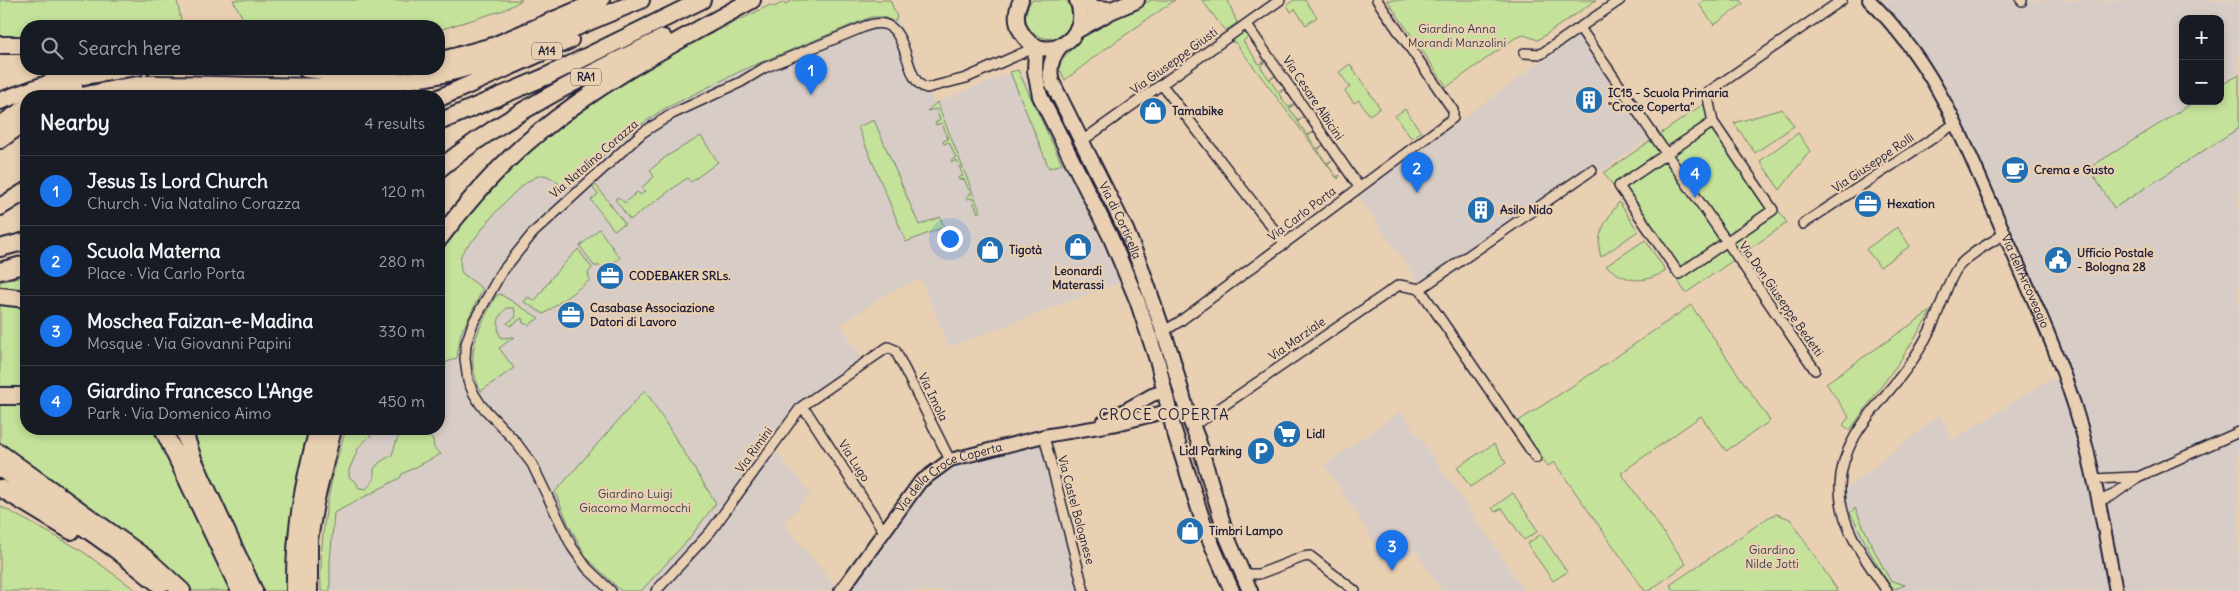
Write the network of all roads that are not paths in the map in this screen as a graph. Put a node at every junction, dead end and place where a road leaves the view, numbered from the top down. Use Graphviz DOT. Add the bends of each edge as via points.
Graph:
graph roads {
  1 [pos="581,0"];
  2 [pos="601,0"];
  3 [pos="641,0"];
  4 [pos="653,0"];
  5 [pos="702,0"];
  6 [pos="742,0"];
  7 [pos="752,0"];
  8 [pos="1078,0"];
  9 [pos="1136,0"];
  10 [pos="1280,0"];
  11 [pos="1377,0"];
  12 [pos="1620,0"];
  13 [pos="1842,0"];
  14 [pos="1869,0"];
  15 [pos="1017,2"];
  16 [pos="1112,10"];
  17 [pos="1246,24"];
  18 [pos="1580,28"];
  19 [pos="1078,29"];
  20 [pos="0,45"];
  21 [pos="20,45"];
  22 [pos="1061,45"];
  23 [pos="493,46"];
  24 [pos="1036,47"];
  25 [pos="1524,53"];
  26 [pos="445,59"];
  27 [pos="445,73"];
  28 [pos="133,75"];
  29 [pos="436,75"];
  30 [pos="95,77"];
  31 [pos="1162,85"];
  32 [pos="31,90"];
  33 [pos="64,90"];
  34 [pos="97,90"];
  35 [pos="20,94"];
  36 [pos="445,95"];
  37 [pos="498,98"];
  38 [pos="0,101"];
  39 [pos="20,112"];
  40 [pos="445,120"];
  41 [pos="1713,122"];
  42 [pos="1956,122"];
  43 [pos="445,124"];
  44 [pos="0,125"];
  45 [pos="20,125"];
  46 [pos="0,140"];
  47 [pos="1082,141"];
  48 [pos="1666,154"];
  49 [pos="445,164"];
  50 [pos="1592,170"];
  51 [pos="1359,187"];
  52 [pos="20,195"];
  53 [pos="0,208"];
  54 [pos="1803,224"];
  55 [pos="445,232"];
  56 [pos="2004,234"];
  57 [pos="1726,242"];
  58 [pos="20,243"];
  59 [pos="1285,244"];
  60 [pos="0,248"];
  61 [pos="20,266"];
  62 [pos="0,271"];
  63 [pos="1420,289"];
  64 [pos="0,296"];
  65 [pos="20,298"];
  66 [pos="1164,331"];
  67 [pos="891,346"];
  68 [pos="1815,370"];
  69 [pos="1165,391"];
  70 [pos="0,396"];
  71 [pos="20,396"];
  72 [pos="1184,404"];
  73 [pos="801,407"];
  74 [pos="1170,415"];
  75 [pos="1191,423"];
  76 [pos="1098,426"];
  77 [pos="2239,432"];
  78 [pos="166,435"];
  79 [pos="185,435"];
  80 [pos="316,435"];
  81 [pos="332,435"];
  82 [pos="1044,436"];
  83 [pos="0,453"];
  84 [pos="1536,458"];
  85 [pos="950,460"];
  86 [pos="0,468"];
  87 [pos="2138,477"];
  88 [pos="2094,479"];
  89 [pos="0,488"];
  90 [pos="2099,501"];
  91 [pos="883,530"];
  92 [pos="1243,577"];
  93 [pos="153,591"];
  94 [pos="167,591"];
  95 [pos="182,591"];
  96 [pos="240,591"];
  97 [pos="254,591"];
  98 [pos="295,591"];
  99 [pos="309,591"];
  100 [pos="611,591"];
  101 [pos="656,591"];
  102 [pos="841,591"];
  103 [pos="1084,591"];
  104 [pos="1232,591"];
  105 [pos="1250,591"];
  106 [pos="1355,591"];
  107 [pos="1887,591"];
  108 [pos="2116,591"];
  1 -- 23 [label="highway"];
  2 -- 23 [label="highway"];
  3 -- 27 [label="highway" via="493,59"];
  4 -- 36 [label="highway, A14"];
  5 -- 37 [label="highway, A14"];
  6 -- 49 [label="highway, RA1" via="528,107"];
  7 -- 55 [label="highway" via="616,76 555,119 495,172"];
  8 -- 16 [label="highway" via="1094,9"];
  8 -- 19 [label="main road" via="1081,17"];
  9 -- 16 [label="highway"];
  10 -- 17 [label="street, Via Giuseppe Giusti"];
  11 -- 51 [label="street, Via Carlo Porta" via="1454,116"];
  12 -- 18 [label="street"];
  13 -- 41 [label="street" via="1707,93"];
  14 -- 42 [label="street, Via dell'Arcoveggio" via="1914,50"];
  15 -- 24 [label="main road" via="1019,29"];
  16 -- 19 [label="highway"];
  17 -- 31 [label="street, Via Giuseppe Giusti"];
  17 -- 51 [label="street, Via Cesare Albicini"];
  18 -- 25 [label="street" via="1541,54"];
  18 -- 48 [label="street, Via Don Giuseppe Bedetti"];
  19 -- 22 [label="main road, Via di Corticella"];
  20 -- 21 [label="highway"];
  22 -- 24 [label="main road" via="1048,49"];
  22 -- 47 [label="main road, Via di Corticella" via="1053,57 1050,76"];
  23 -- 26 [label="highway"];
  24 -- 69 [label="main road, Via di Corticella" via="1035,70 1040,96 1123,265 1155,352"];
  24 -- 100 [label="street, Via Natalino Corazza" via="966,78 924,88 918,83 896,33 884,24 866,26 773,64 678,110 642,133 542,222 501,273 468,337 465,359 468,381 481,405 536,469 577,555"];
  28 -- 29 [label="highway" via="215,84 338,87"];
  28 -- 30 [label="highway"];
  28 -- 34 [label="highway"];
  30 -- 32 [label="highway" via="50,83"];
  30 -- 33 [label="highway"];
  31 -- 47 [label="street, Via Giuseppe Giusti"];
  31 -- 59 [label="street"];
  35 -- 38 [label="highway"];
  37 -- 40 [label="highway, A14"];
  37 -- 43 [label="highway"];
  39 -- 44 [label="highway"];
  41 -- 48 [label="street"];
  41 -- 57 [label="street" via="1773,210"];
  42 -- 54 [label="street, Via Giuseppe Rolli"];
  42 -- 56 [label="street, Via dell'Arcoveggio"];
  45 -- 46 [label="highway"];
  47 -- 66 [label="main road, Via di Corticella" via="1126,230"];
  48 -- 57 [label="street, Via Don Giuseppe Bedetti"];
  48 -- 57 [label="street" via="1619,186 1679,274"];
  50 -- 63 [label="street"];
  51 -- 59 [label="street, Via Carlo Porta"];
  52 -- 53 [label="highway"];
  56 -- 88 [label="street, Via dell'Arcoveggio" via="2066,382"];
  56 -- 107 [label="street" via="1969,257 1955,272 1920,350 1859,430 1847,454 1840,484 1844,517 1857,547"];
  57 -- 68 [label="street, Via Don Giuseppe Bedetti"];
  58 -- 60 [label="highway"];
  59 -- 66 [label="street, Via Carlo Porta"];
  61 -- 62 [label="highway"];
  63 -- 75 [label="street, Via Marziale" via="1399,285 1208,417"];
  63 -- 84 [label="street"];
  64 -- 65 [label="highway"];
  66 -- 72 [label="main road, Via di Corticella"];
  67 -- 73 [label="street, Via Rimini"];
  67 -- 85 [label="street, Via Imola"];
  69 -- 72 [label="main road" via="1178,394"];
  69 -- 74 [label="main road, Via di Corticella"];
  69 -- 76 [label="street, Via della Croce Coperta"];
  70 -- 71 [label="highway"];
  72 -- 75 [label="main road, Via di Corticella"];
  73 -- 91 [label="street, Via Lugo"];
  73 -- 101 [label="street, Via Rimini" via="711,531"];
  74 -- 75 [label="main road"];
  74 -- 76 [label="street, Via della Croce Coperta" via="1160,413"];
  74 -- 104 [label="main road, Via di Corticella" via="1206,531"];
  75 -- 92 [label="main road, Via di Corticella"];
  76 -- 82 [label="street, Via della Croce Coperta"];
  77 -- 87 [label="street"];
  78 -- 96 [label="highway"];
  79 -- 97 [label="highway"];
  80 -- 98 [label="highway" via="298,516"];
  81 -- 99 [label="highway" via="315,503"];
  82 -- 85 [label="street, Via della Croce Coperta"];
  82 -- 103 [label="street, Via Castel Bolognese"];
  83 -- 95 [label="highway" via="146,558"];
  85 -- 91 [label="street, Via della Croce Coperta" via="920,482"];
  86 -- 94 [label="highway" via="116,550"];
  87 -- 88 [label="street"];
  87 -- 90 [label="street"];
  88 -- 90 [label="street, Via dell'Arcoveggio"];
  89 -- 93 [label="highway" via="100,550"];
  90 -- 108 [label="street, Via dell'Arcoveggio"];
  91 -- 102 [label="street, Via della Croce Coperta"];
  92 -- 105 [label="main road, Via di Corticella"];
  92 -- 106 [label="street" via="1310,556"];
}
